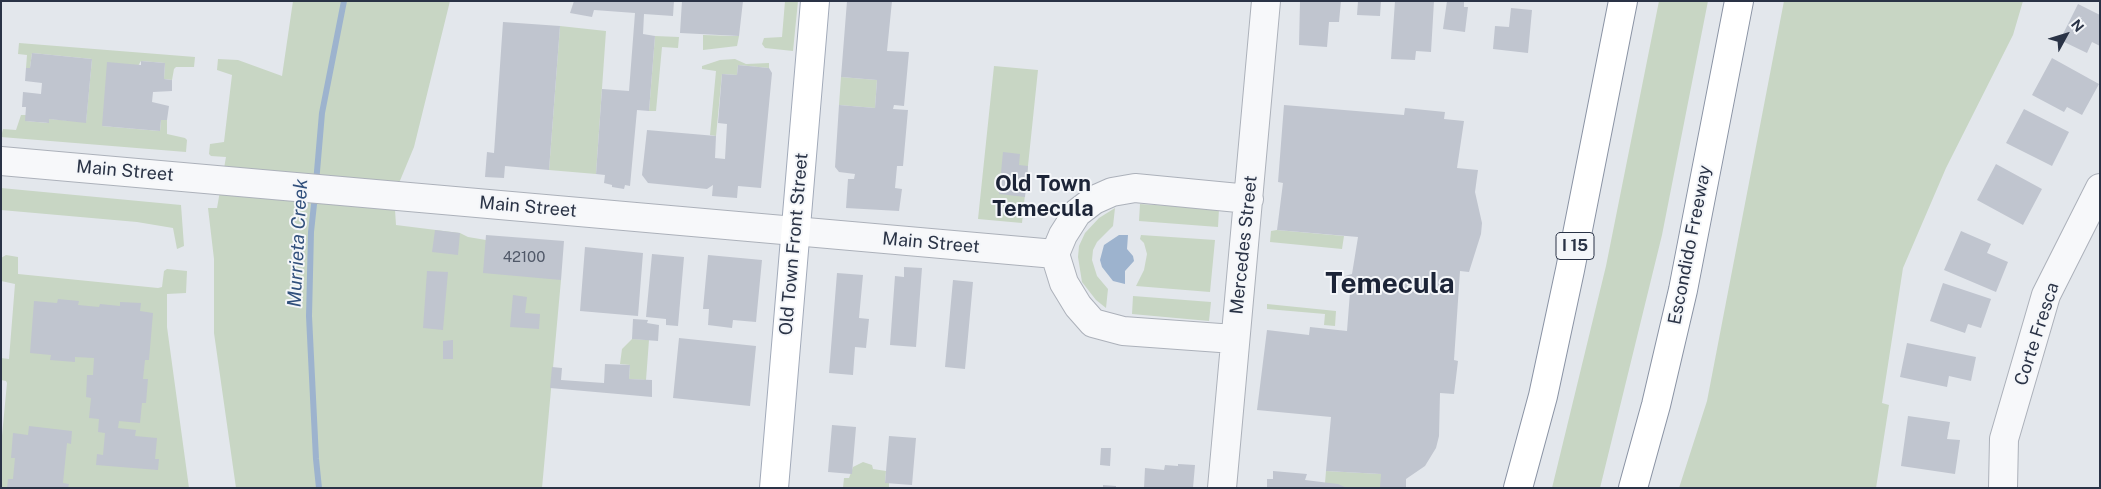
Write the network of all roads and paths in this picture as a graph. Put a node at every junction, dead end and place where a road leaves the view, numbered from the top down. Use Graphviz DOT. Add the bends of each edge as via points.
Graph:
graph roads {
  1 [pos="815,1"];
  2 [pos="1266,1"];
  3 [pos="1623,1"];
  4 [pos="1738,1"];
  5 [pos="1,161"];
  6 [pos="2100,188"];
  7 [pos="1248,199"];
  8 [pos="795,230"];
  9 [pos="1055,254"];
  10 [pos="1234,339"];
  11 [pos="774,488"];
  12 [pos="1222,488"];
  13 [pos="1518,488"];
  14 [pos="1633,488"];
  15 [pos="2003,488"];
  1 -- 8 [label="main road, Old Town Front Street"];
  2 -- 7 [label="street, Mercedes Street"];
  3 -- 13 [label="main road, I 15" via="1543,396"];
  4 -- 14 [label="main road, Escondido Freeway" via="1683,290"];
  5 -- 8 [label="street, Main Street"];
  6 -- 15 [label="street, Corte Fresca" via="2046,296 2004,439"];
  7 -- 9 [label="street" via="1135,188 1112,192 1077,213"];
  7 -- 10 [label="street, Mercedes Street"];
  8 -- 9 [label="street, Main Street"];
  8 -- 11 [label="main road, Old Town Front Street"];
  9 -- 10 [label="street" via="1064,283 1078,306 1094,323 1123,331"];
  10 -- 12 [label="street, Mercedes Street"];
}
